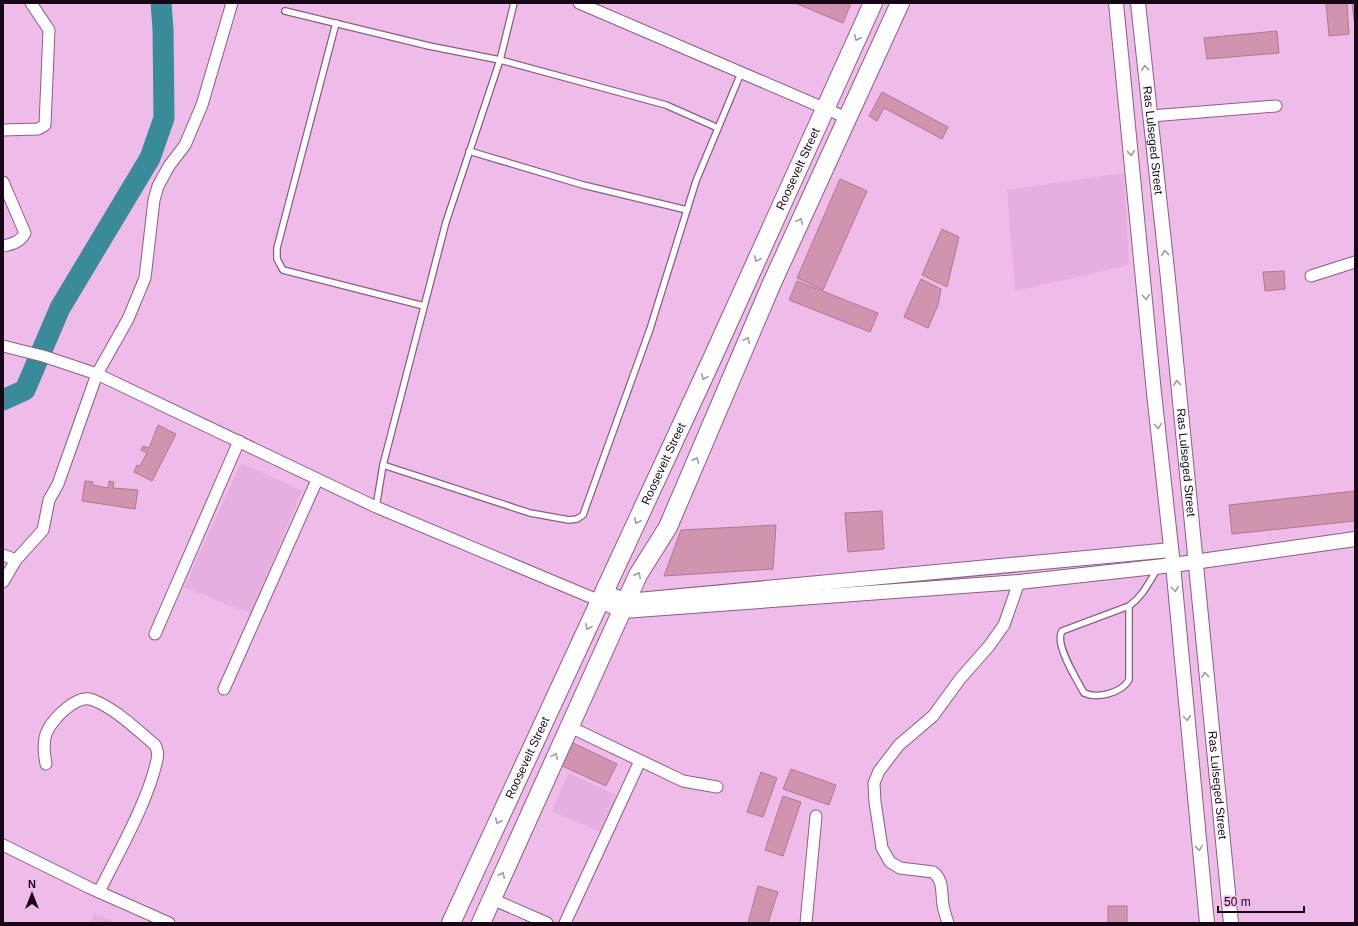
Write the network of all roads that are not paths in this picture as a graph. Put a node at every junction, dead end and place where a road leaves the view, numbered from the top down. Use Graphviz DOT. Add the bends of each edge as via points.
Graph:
graph roads {
  1 [pos="31,3"];
  2 [pos="232,3"];
  3 [pos="514,3"];
  4 [pos="579,3"];
  5 [pos="873,3"];
  6 [pos="900,3"];
  7 [pos="1116,3"];
  8 [pos="1138,3"];
  9 [pos="285,11"];
  10 [pos="336,23"];
  11 [pos="500,60"];
  12 [pos="741,73"];
  13 [pos="1276,106"];
  14 [pos="824,110"];
  15 [pos="847,118"];
  16 [pos="1151,121"];
  17 [pos="718,128"];
  18 [pos="1128,128"];
  19 [pos="3,130"];
  20 [pos="469,151"];
  21 [pos="3,182"];
  22 [pos="687,210"];
  23 [pos="3,246"];
  24 [pos="1355,262"];
  25 [pos="1311,276"];
  26 [pos="424,306"];
  27 [pos="3,346"];
  28 [pos="98,374"];
  29 [pos="239,441"];
  30 [pos="383,465"];
  31 [pos="317,480"];
  32 [pos="376,507"];
  33 [pos="1355,539"];
  34 [pos="1171,550"];
  35 [pos="3,555"];
  36 [pos="16,560"];
  37 [pos="1194,561"];
  38 [pos="1173,565"];
  39 [pos="1158,566"];
  40 [pos="3,582"];
  41 [pos="1019,582"];
  42 [pos="602,596"];
  43 [pos="625,606"];
  44 [pos="1129,606"];
  45 [pos="155,634"];
  46 [pos="224,689"];
  47 [pos="568,726"];
  48 [pos="1212,742"];
  49 [pos="1189,743"];
  50 [pos="640,761"];
  51 [pos="46,764"];
  52 [pos="717,787"];
  53 [pos="506,803"];
  54 [pos="529,814"];
  55 [pos="816,816"];
  56 [pos="3,845"];
  57 [pos="1224,865"];
  58 [pos="1201,867"];
  59 [pos="99,892"];
  60 [pos="492,899"];
  61 [pos="169,923"];
  62 [pos="451,923"];
  63 [pos="480,923"];
  64 [pos="546,923"];
  65 [pos="565,923"];
  66 [pos="806,923"];
  67 [pos="948,923"];
  68 [pos="1207,923"];
  69 [pos="1231,923"];
  1 -- 19 [label="street" via="49,30 45,125 38,129"];
  2 -- 28 [label="street" via="202,105 185,145 166,173 154,200 145,278 128,319"];
  3 -- 11 [label="lane"];
  4 -- 12 [label="street"];
  5 -- 14 [label="main road, Roosevelt Street, one-way"];
  6 -- 15 [label="main road, Roosevelt Street"];
  7 -- 18 [label="street, Ras Lulseged Street"];
  16 -- 8 [label="street, Ras Lulseged Street, one-way"];
  9 -- 10 [label="lane"];
  10 -- 11 [label="lane"];
  10 -- 26 [label="lane" via="277,248 277,259 284,270"];
  11 -- 17 [label="lane" via="666,105"];
  11 -- 20 [label="lane"];
  12 -- 14 [label="street"];
  12 -- 17 [label="lane"];
  13 -- 16 [label="street"];
  14 -- 15 [label="street"];
  14 -- 42 [label="main road, Roosevelt Street, one-way"];
  43 -- 15 [label="main road, Roosevelt Street, one-way" via="638,575 668,527 766,298"];
  16 -- 18 [label="street"];
  37 -- 16 [label="street, Ras Lulseged Street, one-way"];
  17 -- 22 [label="lane"];
  18 -- 34 [label="street, Ras Lulseged Street, one-way"];
  20 -- 22 [label="lane" via="583,184"];
  20 -- 26 [label="lane" via="446,222"];
  21 -- 23 [label="street" via="25,234 16,243"];
  22 -- 30 [label="lane" via="650,329 583,515 569,520 530,513"];
  24 -- 25 [label="street"];
  26 -- 30 [label="lane"];
  27 -- 28 [label="street"];
  28 -- 29 [label="street"];
  28 -- 36 [label="street" via="58,484 49,500 44,526"];
  29 -- 31 [label="street"];
  29 -- 45 [label="street"];
  30 -- 32 [label="lane"];
  31 -- 32 [label="street"];
  31 -- 46 [label="street"];
  32 -- 42 [label="street"];
  33 -- 37 [label="street"];
  34 -- 38 [label="street, Ras Lulseged Street"];
  34 -- 43 [label="street"];
  35 -- 36 [label="street"];
  36 -- 40 [label="street"];
  37 -- 38 [label="street"];
  48 -- 37 [label="street, Ras Lulseged Street, one-way"];
  38 -- 39 [label="street"];
  38 -- 49 [label="street, Ras Lulseged Street, one-way"];
  39 -- 41 [label="street"];
  39 -- 44 [label="lane" via="1138,599"];
  41 -- 43 [label="street"];
  41 -- 67 [label="street" via="1000,631 933,716 899,745 879,771 874,783 882,848 895,866 933,872 937,875"];
  42 -- 43 [label="street"];
  42 -- 53 [label="main road, Roosevelt Street, one-way"];
  43 -- 47 [label="main road, Roosevelt Street"];
  44 -- 44 [label="lane" via="1062,631 1059,635 1066,659 1084,693 1104,695 1123,688 1129,680"];
  47 -- 50 [label="street"];
  54 -- 47 [label="main road, Roosevelt Street, one-way"];
  48 -- 49 [label="street"];
  48 -- 57 [label="street, Ras Lulseged Street"];
  49 -- 58 [label="street, Ras Lulseged Street, one-way"];
  50 -- 52 [label="street" via="683,781"];
  50 -- 65 [label="street"];
  51 -- 59 [label="street" via="46,734 54,719 72,704 85,699 92,699 120,716 158,750 158,759 145,795"];
  53 -- 54 [label="main road"];
  53 -- 62 [label="main road, Roosevelt Street, one-way"];
  60 -- 54 [label="main road, Roosevelt Street, one-way"];
  55 -- 66 [label="street"];
  56 -- 59 [label="street"];
  57 -- 58 [label="street"];
  57 -- 69 [label="street, Ras Lulseged Street"];
  58 -- 68 [label="street, Ras Lulseged Street"];
  59 -- 61 [label="street"];
  60 -- 63 [label="main road, Roosevelt Street"];
  60 -- 64 [label="street"];
}
